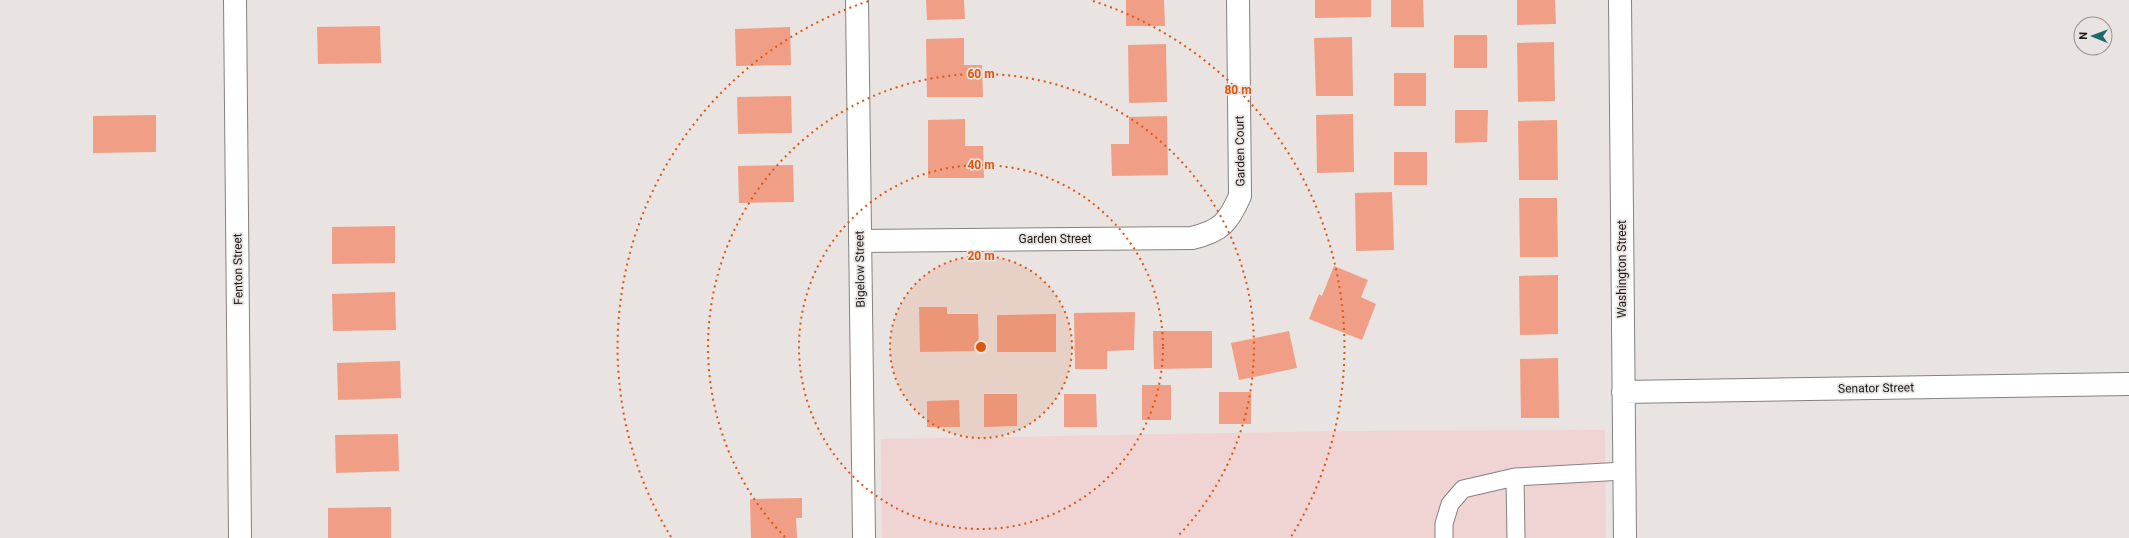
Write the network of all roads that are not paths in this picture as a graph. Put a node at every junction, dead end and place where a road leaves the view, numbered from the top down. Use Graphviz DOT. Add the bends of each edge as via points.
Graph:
graph roads {
  1 [pos="235,0"];
  2 [pos="857,0"];
  3 [pos="1238,0"];
  4 [pos="1620,0"];
  5 [pos="1223,225"];
  6 [pos="860,241"];
  7 [pos="2129,384"];
  8 [pos="1623,392"];
  9 [pos="1624,471"];
  10 [pos="1514,477"];
  11 [pos="240,538"];
  12 [pos="864,538"];
  13 [pos="1444,538"];
  14 [pos="1516,538"];
  15 [pos="1625,538"];
  1 -- 11 [label="street, Fenton Street"];
  2 -- 6 [label="street, Bigelow Street"];
  3 -- 5 [label="street, Garden Court" via="1240,196"];
  4 -- 8 [label="street, Washington Street"];
  5 -- 6 [label="street, Garden Street" via="1212,233 1192,238"];
  6 -- 12 [label="street, Bigelow Street"];
  7 -- 8 [label="street, Senator Street"];
  8 -- 9 [label="street, Washington Street"];
  9 -- 10 [label="lane"];
  9 -- 15 [label="street, Washington Street"];
  10 -- 13 [label="lane" via="1463,489 1450,504 1444,524"];
  10 -- 14 [label="lane"];
}
